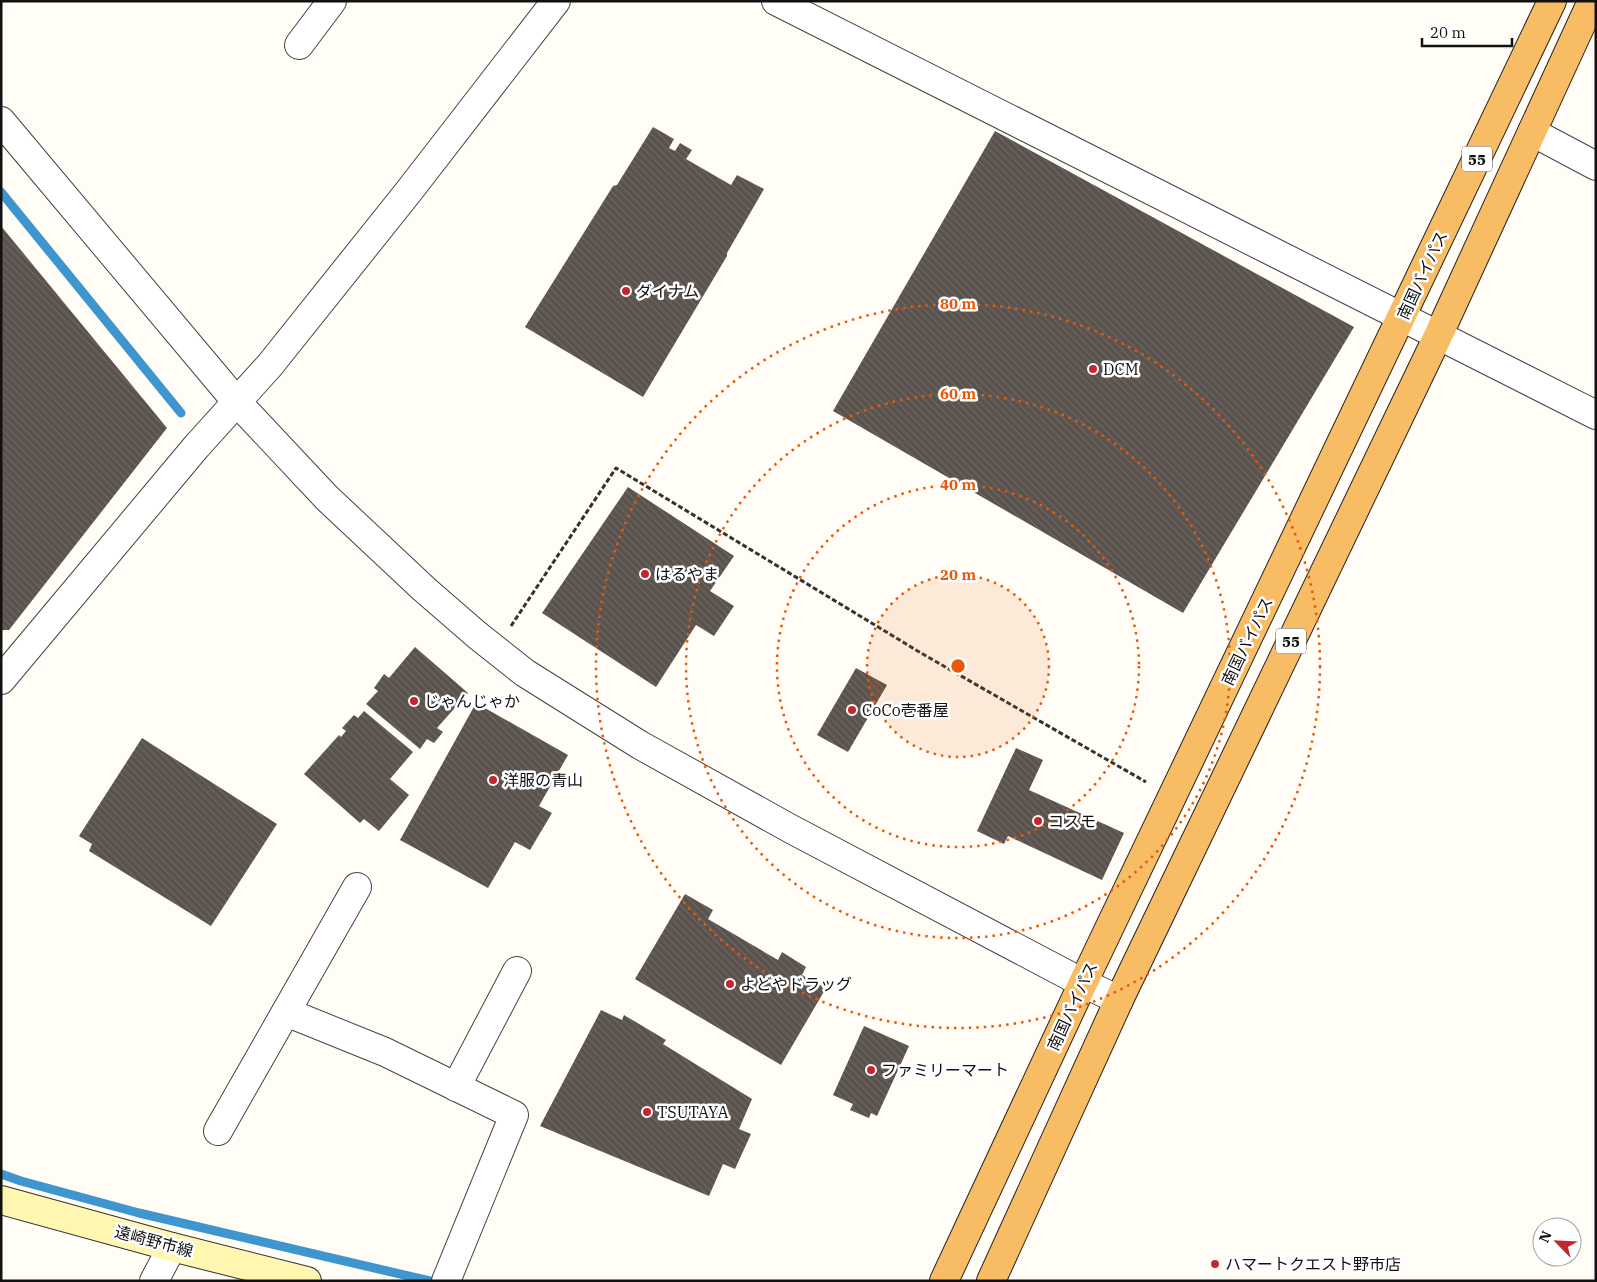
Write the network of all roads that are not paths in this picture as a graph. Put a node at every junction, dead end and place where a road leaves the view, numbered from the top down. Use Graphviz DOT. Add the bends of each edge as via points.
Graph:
graph roads {
  1 [pos="332,1"];
  2 [pos="556,1"];
  3 [pos="776,1"];
  4 [pos="1552,1"];
  5 [pos="1592,1"];
  6 [pos="299,45"];
  7 [pos="1,121"];
  8 [pos="1532,132"];
  9 [pos="1596,166"];
  10 [pos="1402,317"];
  11 [pos="1438,336"];
  12 [pos="236,401"];
  13 [pos="1596,415"];
  14 [pos="31,642"];
  15 [pos="1,645"];
  16 [pos="1,680"];
  17 [pos="357,887"];
  18 [pos="517,971"];
  19 [pos="1083,983"];
  20 [pos="1119,1000"];
  21 [pos="286,1012"];
  22 [pos="456,1087"];
  23 [pos="218,1131"];
  24 [pos="1,1200"];
  25 [pos="172,1247"];
  26 [pos="449,1273"];
  27 [pos="296,1279"];
  28 [pos="154,1281"];
  29 [pos="944,1281"];
  30 [pos="991,1281"];
  1 -- 6 [label="street"];
  2 -- 12 [label="street" via="410,191 270,365"];
  3 -- 10 [label="street"];
  4 -- 10 [label="highway, 南国バイパス / 55"];
  5 -- 8 [label="highway, 55"];
  7 -- 12 [label="street"];
  8 -- 9 [label="street"];
  8 -- 11 [label="highway, 55"];
  10 -- 11 [label="street"];
  10 -- 19 [label="highway, 南国バイパス / 55"];
  11 -- 13 [label="street"];
  11 -- 20 [label="highway, 55"];
  12 -- 14 [label="street"];
  12 -- 19 [label="street" via="327,498 424,589 525,673 640,745 791,829"];
  14 -- 15 [label="street"];
  14 -- 16 [label="street"];
  17 -- 21 [label="street"];
  18 -- 22 [label="street"];
  19 -- 20 [label="street"];
  19 -- 29 [label="highway, 南国バイパス / 55"];
  20 -- 30 [label="highway, 55"];
  21 -- 22 [label="street" via="384,1052"];
  21 -- 23 [label="street"];
  22 -- 26 [label="street" via="514,1115"];
  24 -- 25 [label="main road, 遠崎野市線"];
  25 -- 27 [label="main road, 遠崎野市線"];
  25 -- 28 [label="street"];
}
